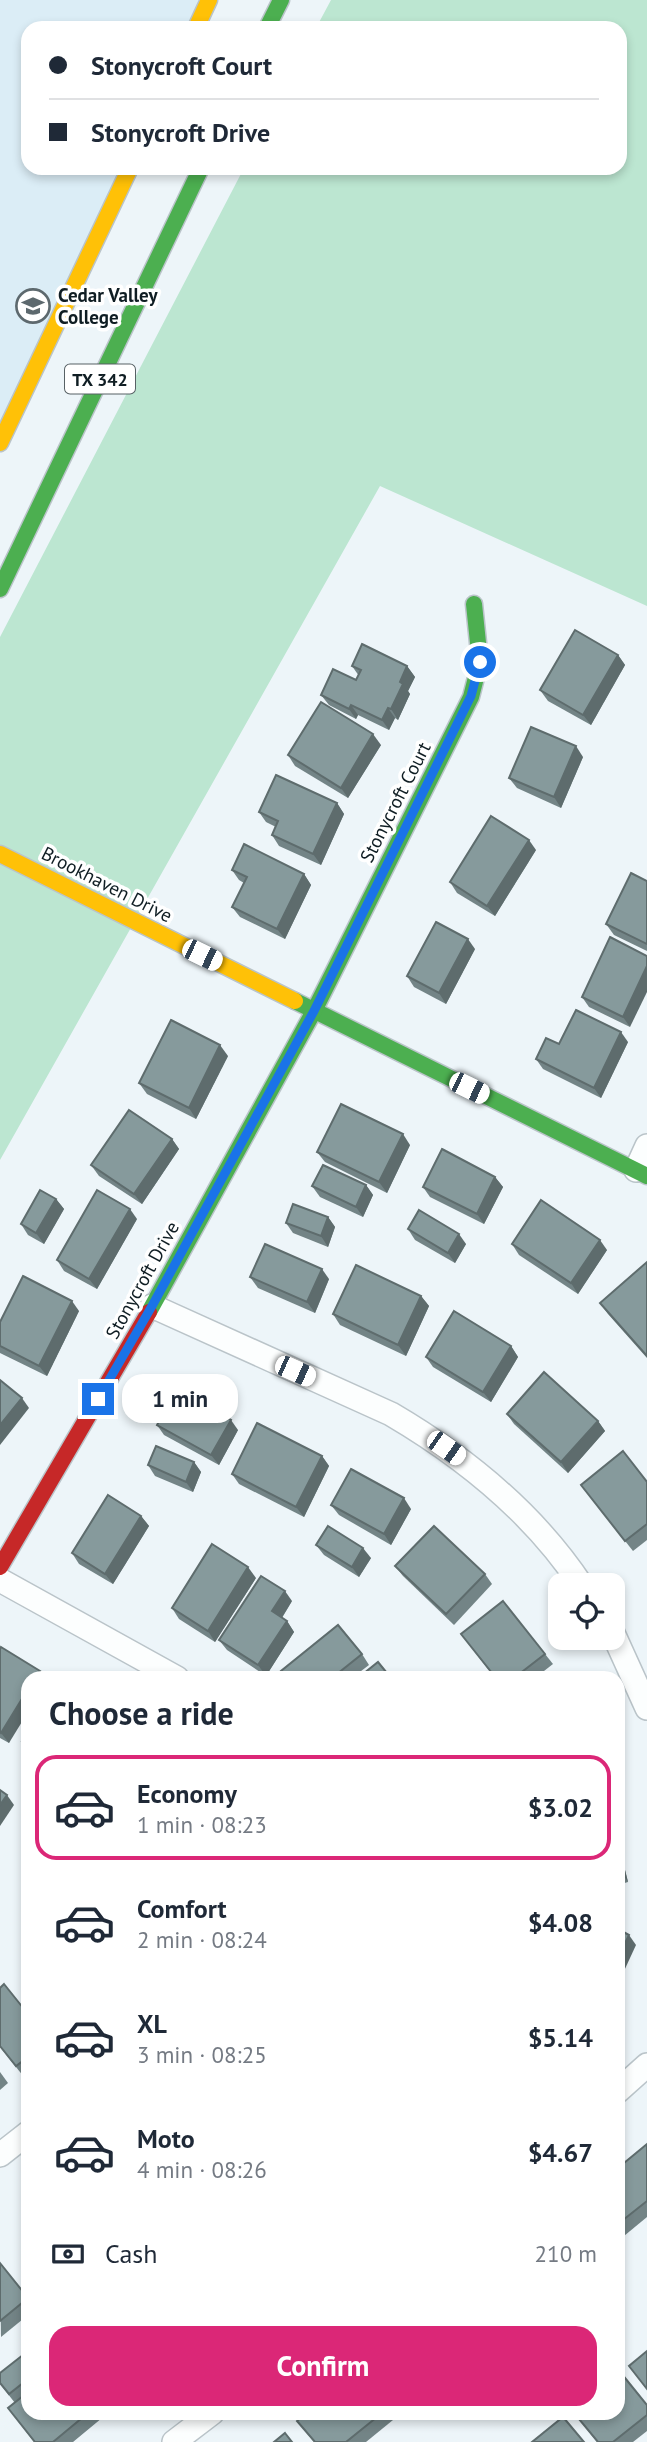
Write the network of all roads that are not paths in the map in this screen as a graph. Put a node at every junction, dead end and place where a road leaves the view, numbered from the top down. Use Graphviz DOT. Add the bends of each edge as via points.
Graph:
graph roads {
  1 [pos="209,0"];
  2 [pos="281,0"];
  3 [pos="199,21"];
  4 [pos="270,21"];
  5 [pos="127,175"];
  6 [pos="198,175"];
  7 [pos="0,443"];
  8 [pos="0,589"];
  9 [pos="474,604"];
  10 [pos="0,854"];
  11 [pos="314,1011"];
  12 [pos="647,1146"];
  13 [pos="641,1173"];
  14 [pos="152,1306"];
  15 [pos="0,1567"];
  16 [pos="572,1573"];
  17 [pos="0,1580"];
  18 [pos="621,1650"];
  19 [pos="164,1671"];
  20 [pos="647,1709"];
  21 [pos="647,2065"];
  22 [pos="625,2085"];
  23 [pos="21,2138"];
  24 [pos="0,2155"];
  25 [pos="203,2420"];
  26 [pos="174,2442"];
  1 -- 3 [label="street"];
  2 -- 4 [label="street"];
  5 -- 7 [label="street, TX 342"];
  6 -- 8 [label="street, TX 342"];
  9 -- 11 [label="street, Stonycroft Court" via="480,662 471,696"];
  10 -- 11 [label="street, Brookhaven Drive"];
  11 -- 13 [label="street, Brookhaven Drive"];
  11 -- 14 [label="street, Stonycroft Drive"];
  12 -- 13 [label="street"];
  14 -- 15 [label="street, Stonycroft Drive"];
  14 -- 16 [label="street" via="391,1414 426,1435 492,1483 545,1537"];
  17 -- 19 [label="street"];
  18 -- 20 [label="street"];
  21 -- 22 [label="street"];
  23 -- 24 [label="street"];
  25 -- 26 [label="street"];
}
